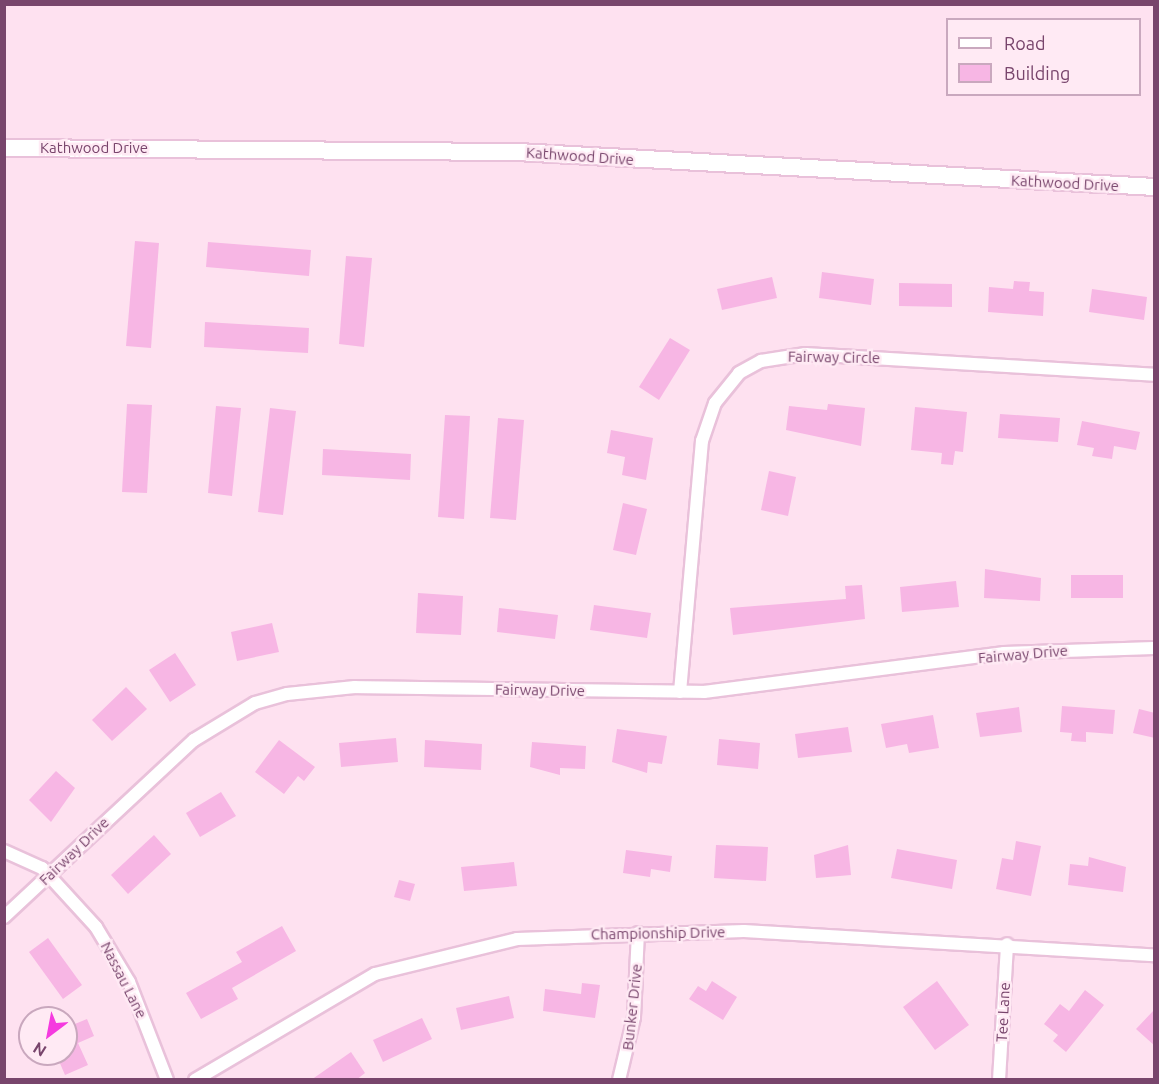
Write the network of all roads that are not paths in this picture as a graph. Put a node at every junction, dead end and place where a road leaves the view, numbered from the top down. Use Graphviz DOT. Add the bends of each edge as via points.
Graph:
graph roads {
  1 [pos="4,148"];
  2 [pos="1155,187"];
  3 [pos="1155,375"];
  4 [pos="1155,648"];
  5 [pos="680,692"];
  6 [pos="4,851"];
  7 [pos="50,875"];
  8 [pos="4,917"];
  9 [pos="638,933"];
  10 [pos="1007,944"];
  11 [pos="1155,954"];
  12 [pos="167,1080"];
  13 [pos="195,1080"];
  14 [pos="620,1080"];
  15 [pos="999,1080"];
  1 -- 2 [label="street, Kathwood Drive" via="517,152"];
  3 -- 5 [label="street, Fairway Circle" via="805,354 761,361 739,373 715,403 702,441"];
  4 -- 5 [label="street, Fairway Drive" via="1004,653"];
  5 -- 7 [label="street, Fairway Drive" via="355,687 266,700 194,740"];
  6 -- 7 [label="street, Nassau Lane"];
  7 -- 8 [label="street, Fairway Drive"];
  7 -- 12 [label="street, Nassau Lane" via="115,956"];
  9 -- 10 [label="street, Championship Drive" via="744,931"];
  9 -- 13 [label="street, Championship Drive" via="517,939 407,963 348,986"];
  9 -- 14 [label="street, Bunker Drive" via="634,1017"];
  10 -- 11 [label="street, Championship Drive"];
  10 -- 15 [label="street, Tee Lane"];
}
